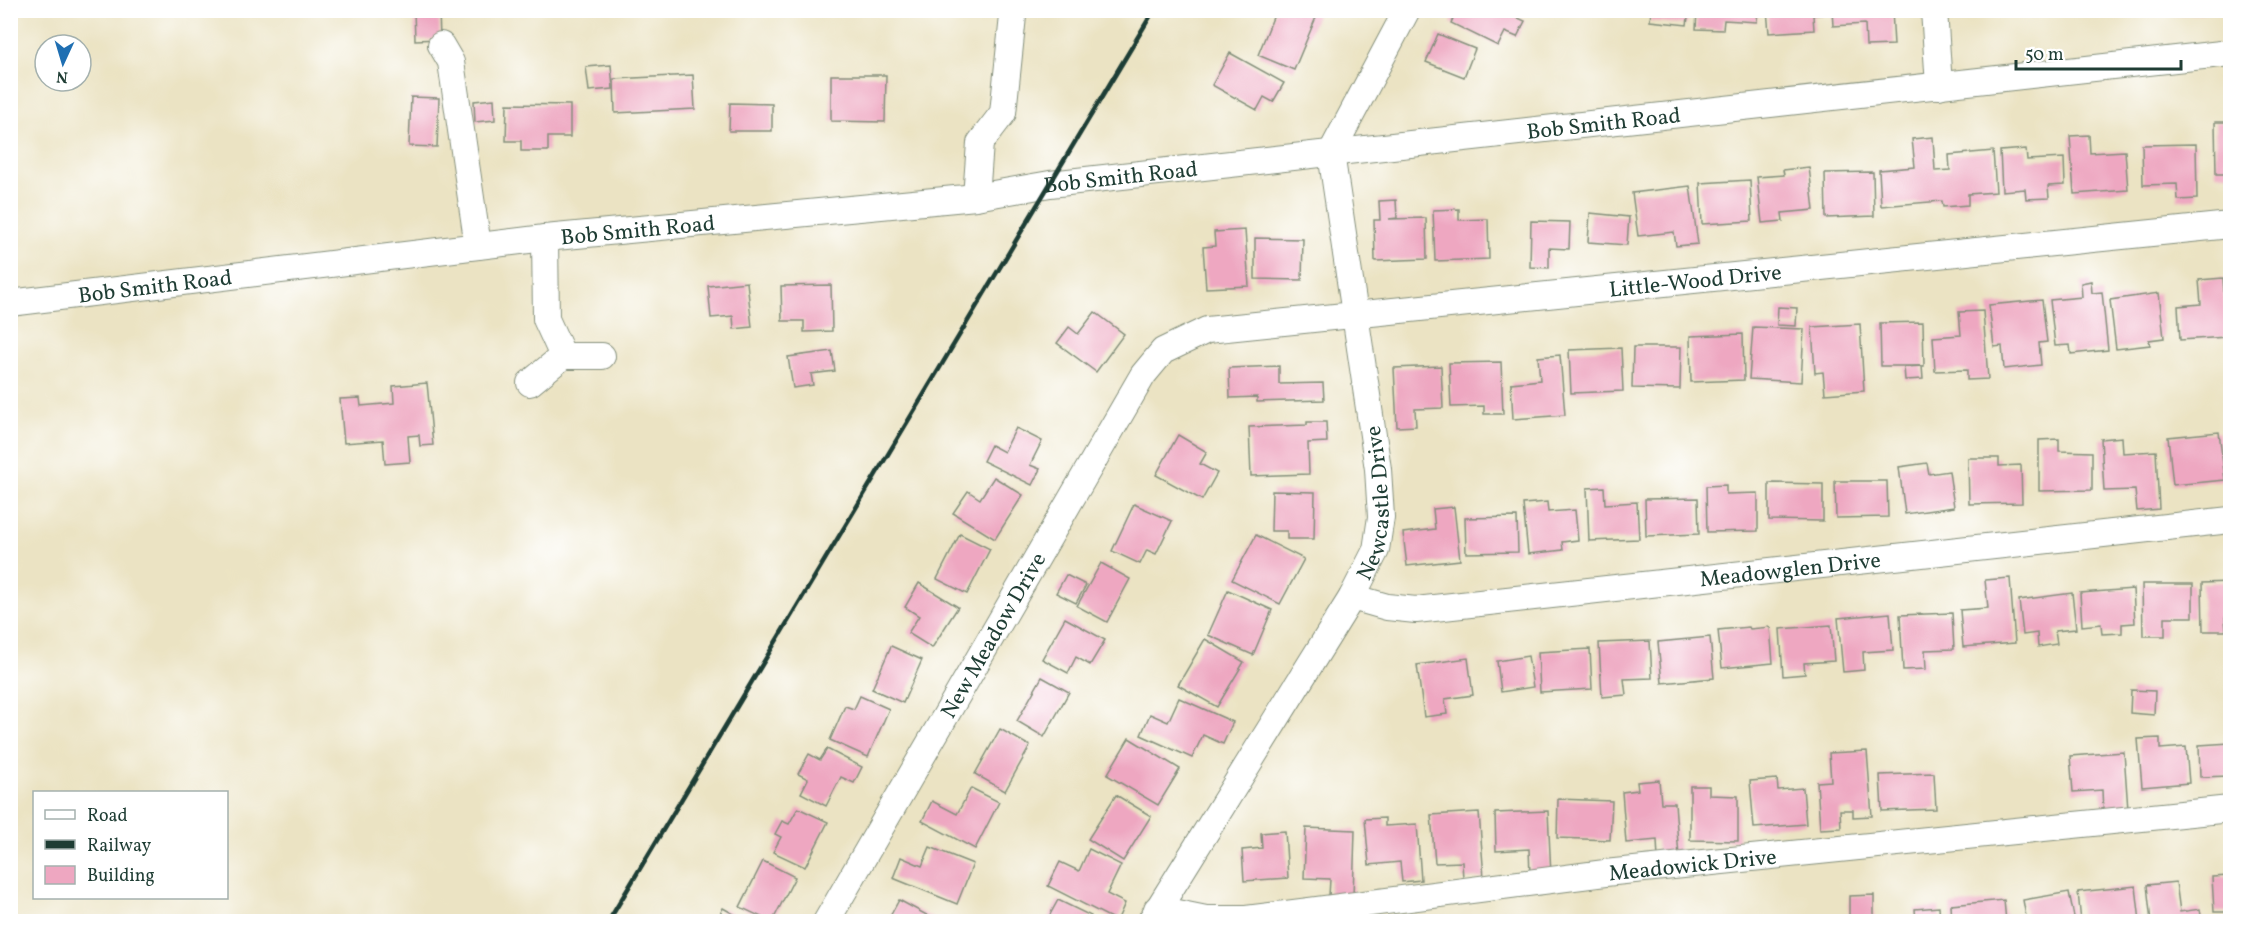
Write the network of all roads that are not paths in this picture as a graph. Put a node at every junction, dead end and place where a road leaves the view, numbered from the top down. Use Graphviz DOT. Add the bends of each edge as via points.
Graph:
graph roads {
  1 [pos="1407,10"];
  2 [pos="1934,10"];
  3 [pos="1013,16"];
  4 [pos="441,45"];
  5 [pos="2230,53"];
  6 [pos="1939,86"];
  7 [pos="1331,153"];
  8 [pos="976,197"];
  9 [pos="2230,225"];
  10 [pos="545,238"];
  11 [pos="478,246"];
  12 [pos="10,303"];
  13 [pos="1357,314"];
  14 [pos="1163,351"];
  15 [pos="563,356"];
  16 [pos="602,356"];
  17 [pos="530,383"];
  18 [pos="2230,520"];
  19 [pos="1352,597"];
  20 [pos="2230,809"];
  21 [pos="1153,915"];
  22 [pos="826,921"];
  1 -- 7 [label="street"];
  2 -- 6 [label="street"];
  3 -- 8 [label="street" via="1003,113 980,143"];
  4 -- 11 [label="street" via="451,62"];
  5 -- 6 [label="street, Bob Smith Road"];
  6 -- 7 [label="street, Bob Smith Road"];
  7 -- 8 [label="street, Bob Smith Road" via="1050,184"];
  7 -- 13 [label="street, Newcastle Drive"];
  8 -- 10 [label="street, Bob Smith Road"];
  9 -- 13 [label="street, Little-Wood Drive"];
  10 -- 11 [label="street, Bob Smith Road"];
  10 -- 15 [label="street" via="546,319"];
  11 -- 12 [label="street, Bob Smith Road"];
  13 -- 14 [label="street, Little-Wood Drive" via="1207,330"];
  13 -- 19 [label="street, Newcastle Drive" via="1381,517 1376,550"];
  14 -- 22 [label="street, New Meadow Drive" via="1143,375"];
  15 -- 16 [label="street"];
  15 -- 17 [label="street"];
  18 -- 19 [label="street, Meadowglen Drive" via="1416,610"];
  19 -- 21 [label="street, Newcastle Drive"];
  20 -- 21 [label="street, Meadowick Drive" via="1605,873 1246,920"];
}
